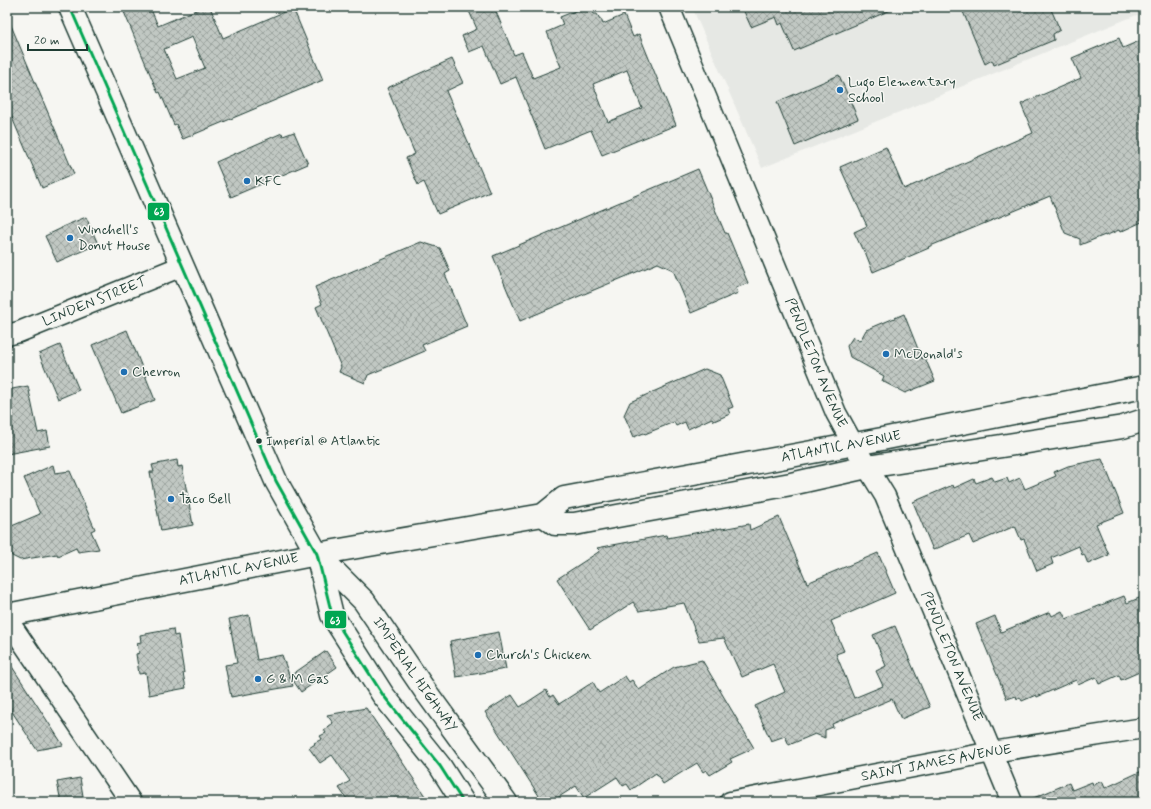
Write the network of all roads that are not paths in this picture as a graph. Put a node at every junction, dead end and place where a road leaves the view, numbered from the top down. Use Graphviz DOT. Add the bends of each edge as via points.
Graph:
graph roads {
  1 [pos="70,7"];
  2 [pos="669,7"];
  3 [pos="182,266"];
  4 [pos="7,335"];
  5 [pos="1144,387"];
  6 [pos="1144,420"];
  7 [pos="853,444"];
  8 [pos="867,467"];
  9 [pos="543,515"];
  10 [pos="317,554"];
  11 [pos="7,615"];
  12 [pos="7,619"];
  13 [pos="1144,728"];
  14 [pos="992,752"];
  15 [pos="131,802"];
  16 [pos="463,802"];
  17 [pos="506,802"];
  18 [pos="730,802"];
  19 [pos="1012,802"];
  1 -- 3 [label="main road, IMPERIAL HIGHWAY"];
  2 -- 7 [label="street, PENDLETON AVENUE" via="836,414"];
  3 -- 4 [label="street, LINDEN STREET"];
  3 -- 10 [label="main road, IMPERIAL HIGHWAY" via="276,481"];
  5 -- 7 [label="main road, ATLANTIC AVENUE"];
  6 -- 8 [label="main road, ATLANTIC AVENUE" via="1123,427"];
  7 -- 8 [label="street, PENDLETON AVENUE"];
  7 -- 9 [label="main road, ATLANTIC AVENUE" via="564,498"];
  8 -- 9 [label="main road, ATLANTIC AVENUE" via="791,484 574,524 555,524"];
  8 -- 14 [label="street, PENDLETON AVENUE" via="885,496"];
  9 -- 10 [label="main road, ATLANTIC AVENUE"];
  10 -- 11 [label="main road, ATLANTIC AVENUE"];
  10 -- 16 [label="main road, IMPERIAL HIGHWAY" via="332,615 383,695 440,766"];
  10 -- 17 [label="main road, IMPERIAL HIGHWAY" via="364,601"];
  12 -- 15 [label="street"];
  13 -- 14 [label="street, SAINT JAMES AVENUE"];
  14 -- 18 [label="street, SAINT JAMES AVENUE"];
  14 -- 19 [label="street, PENDLETON AVENUE"];
}
